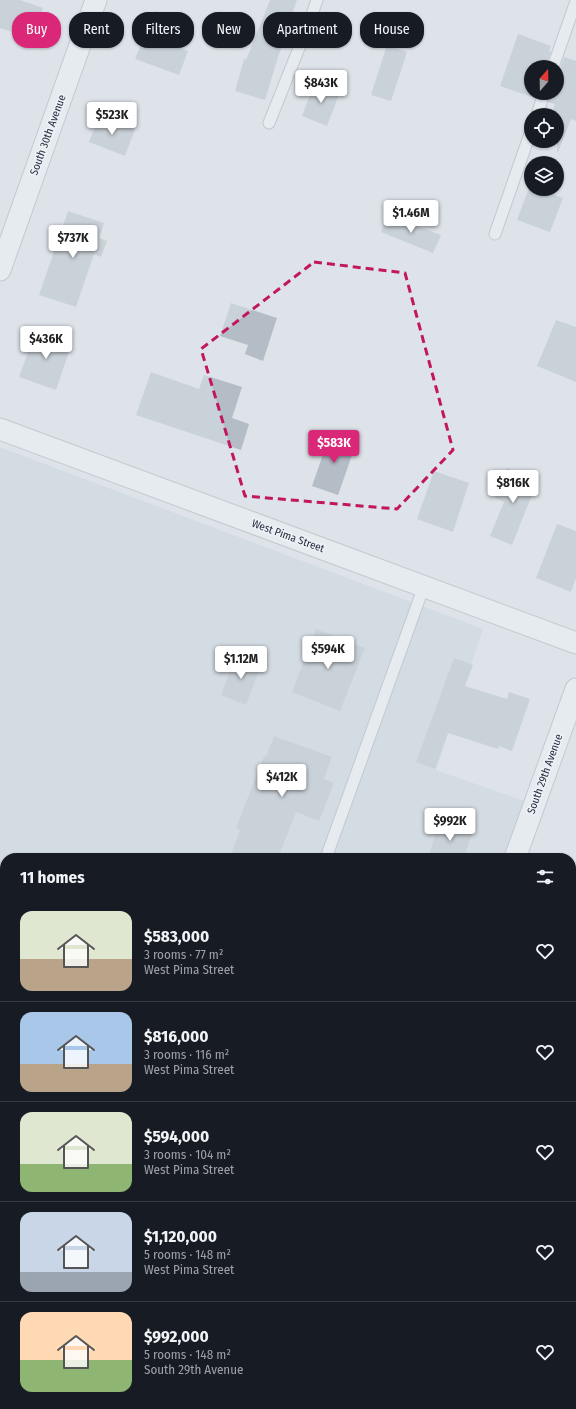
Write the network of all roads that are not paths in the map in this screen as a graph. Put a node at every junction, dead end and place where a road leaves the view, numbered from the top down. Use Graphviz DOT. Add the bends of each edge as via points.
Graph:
graph roads {
  1 [pos="96,0"];
  2 [pos="316,0"];
  3 [pos="576,1"];
  4 [pos="555,60"];
  5 [pos="269,123"];
  6 [pos="525,148"];
  7 [pos="495,234"];
  8 [pos="0,270"];
  9 [pos="0,429"];
  10 [pos="424,586"];
  11 [pos="576,643"];
  12 [pos="576,689"];
  13 [pos="328,853"];
  14 [pos="517,853"];
  1 -- 8 [label="street, South 30th Avenue"];
  2 -- 5 [label="lane"];
  3 -- 4 [label="lane"];
  6 -- 7 [label="lane"];
  9 -- 10 [label="street, West Pima Street"];
  10 -- 11 [label="street, West Pima Street"];
  10 -- 13 [label="lane"];
  12 -- 14 [label="street, South 29th Avenue"];
}
